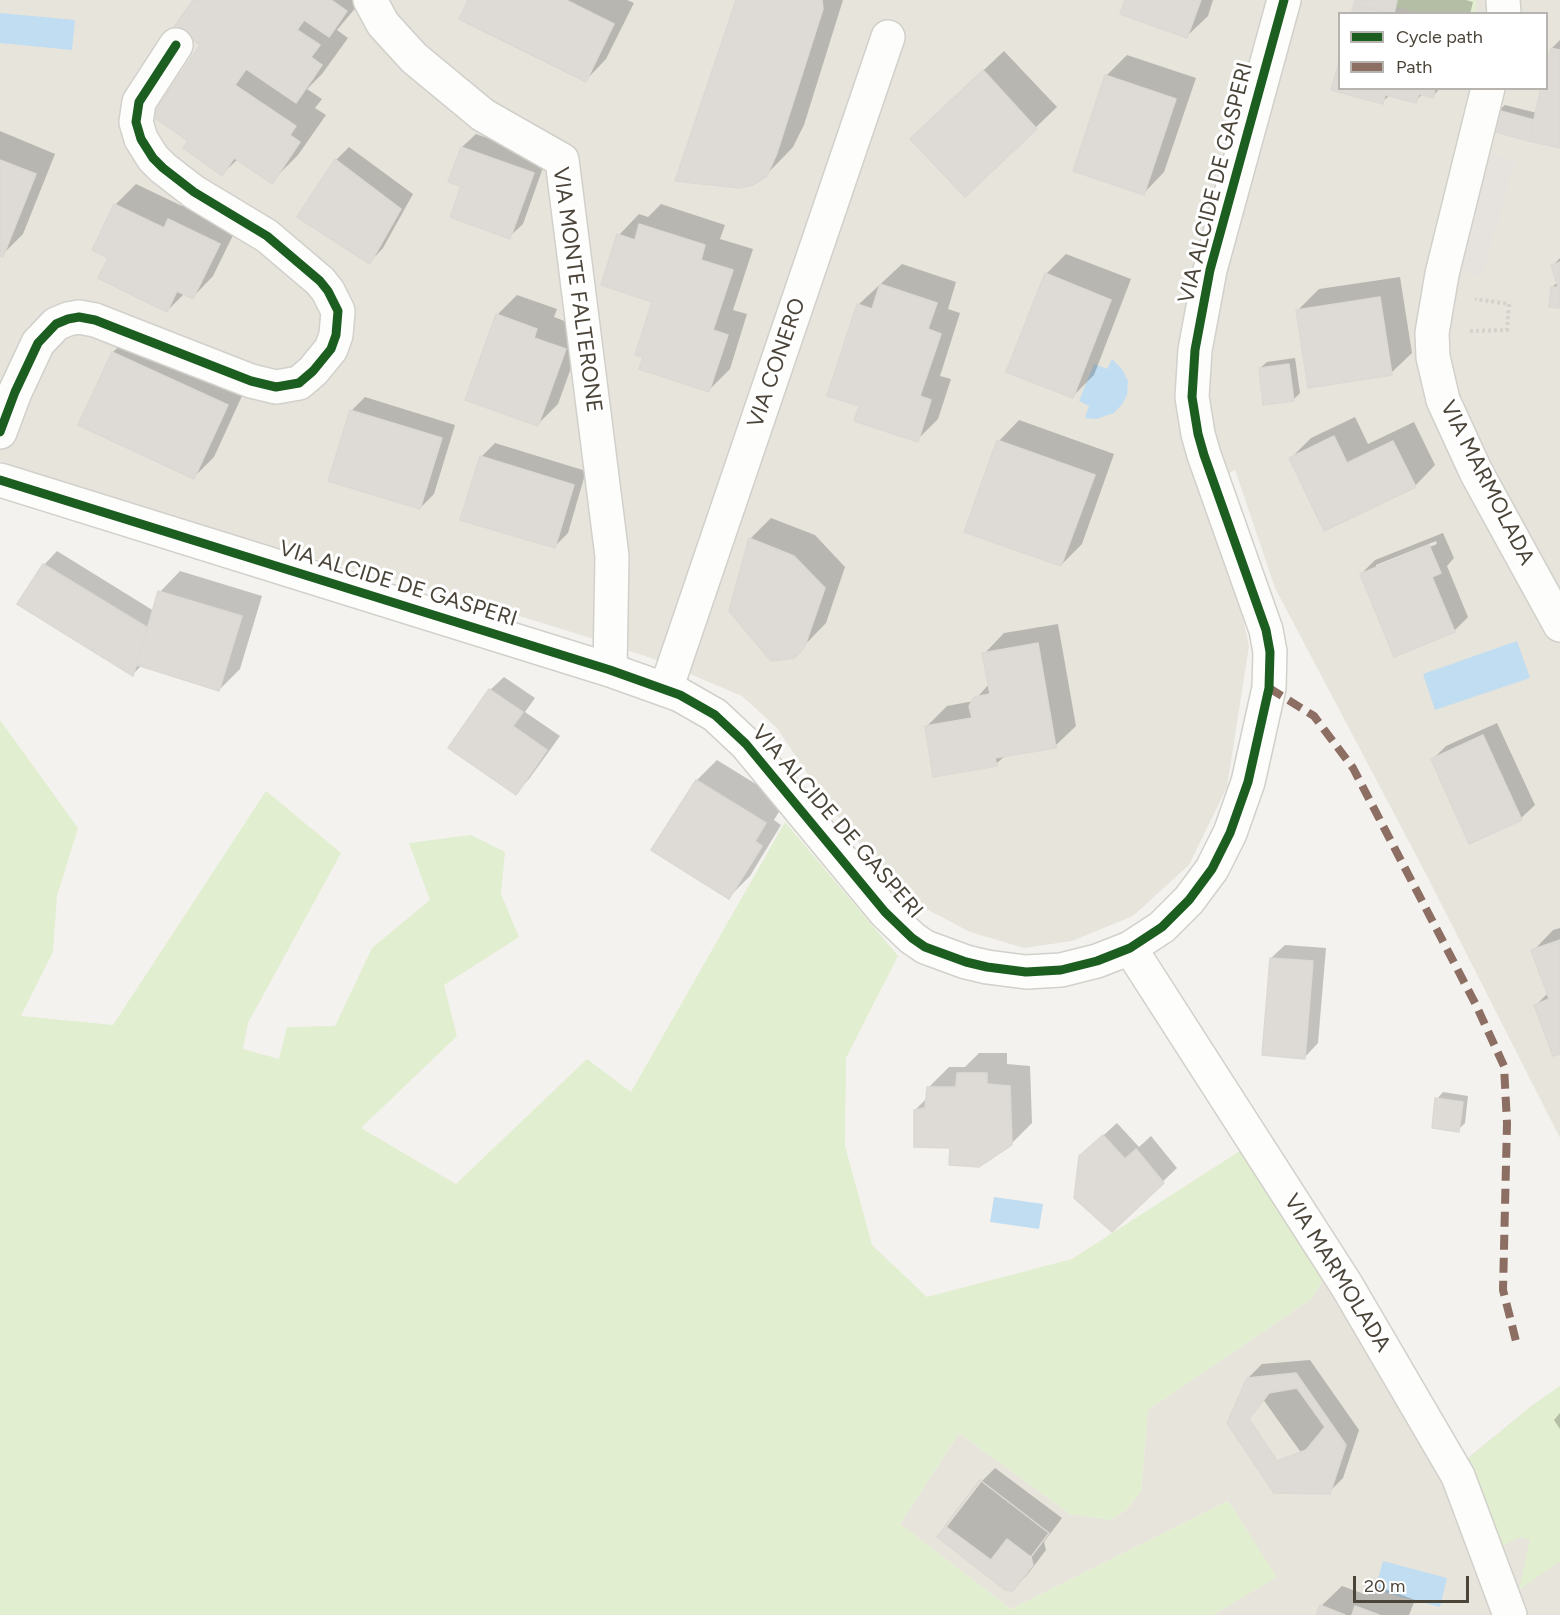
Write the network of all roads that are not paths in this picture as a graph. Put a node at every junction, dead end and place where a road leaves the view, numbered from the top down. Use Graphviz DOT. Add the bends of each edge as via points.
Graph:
graph roads {
  1 [pos="370,0"];
  2 [pos="1284,0"];
  3 [pos="888,38"];
  4 [pos="176,45"];
  5 [pos="1488,90"];
  6 [pos="0,432"];
  7 [pos="0,480"];
  8 [pos="1560,626"];
  9 [pos="610,670"];
  10 [pos="666,689"];
  11 [pos="1130,948"];
  12 [pos="1510,1615"];
  1 -- 9 [label="street, VIA MONTE FALTERONE" via="383,24 414,58 483,116 562,159 612,556"];
  2 -- 11 [label="street, VIA ALCIDE DE GASPERI" via="1210,270 1192,389 1204,454 1266,630 1269,688 1248,782 1221,853 1189,900 1162,927"];
  3 -- 10 [label="street, VIA CONERO"];
  4 -- 6 [label="street" via="139,102 136,122 141,139 163,168 194,192 267,236 320,281 338,311 332,349 299,383 276,387 251,381 95,320 80,316 68,319 56,324 38,343"];
  5 -- 8 [label="street, VIA MARMOLADA" via="1442,274 1432,333 1433,357 1443,400 1476,472"];
  7 -- 9 [label="street, VIA ALCIDE DE GASPERI"];
  9 -- 10 [label="street, VIA ALCIDE DE GASPERI"];
  10 -- 11 [label="street, VIA ALCIDE DE GASPERI" via="703,706 731,729 885,912 926,947 966,962 1026,972 1097,962"];
  11 -- 12 [label="street, VIA MARMOLADA" via="1347,1286 1458,1476"];
}
